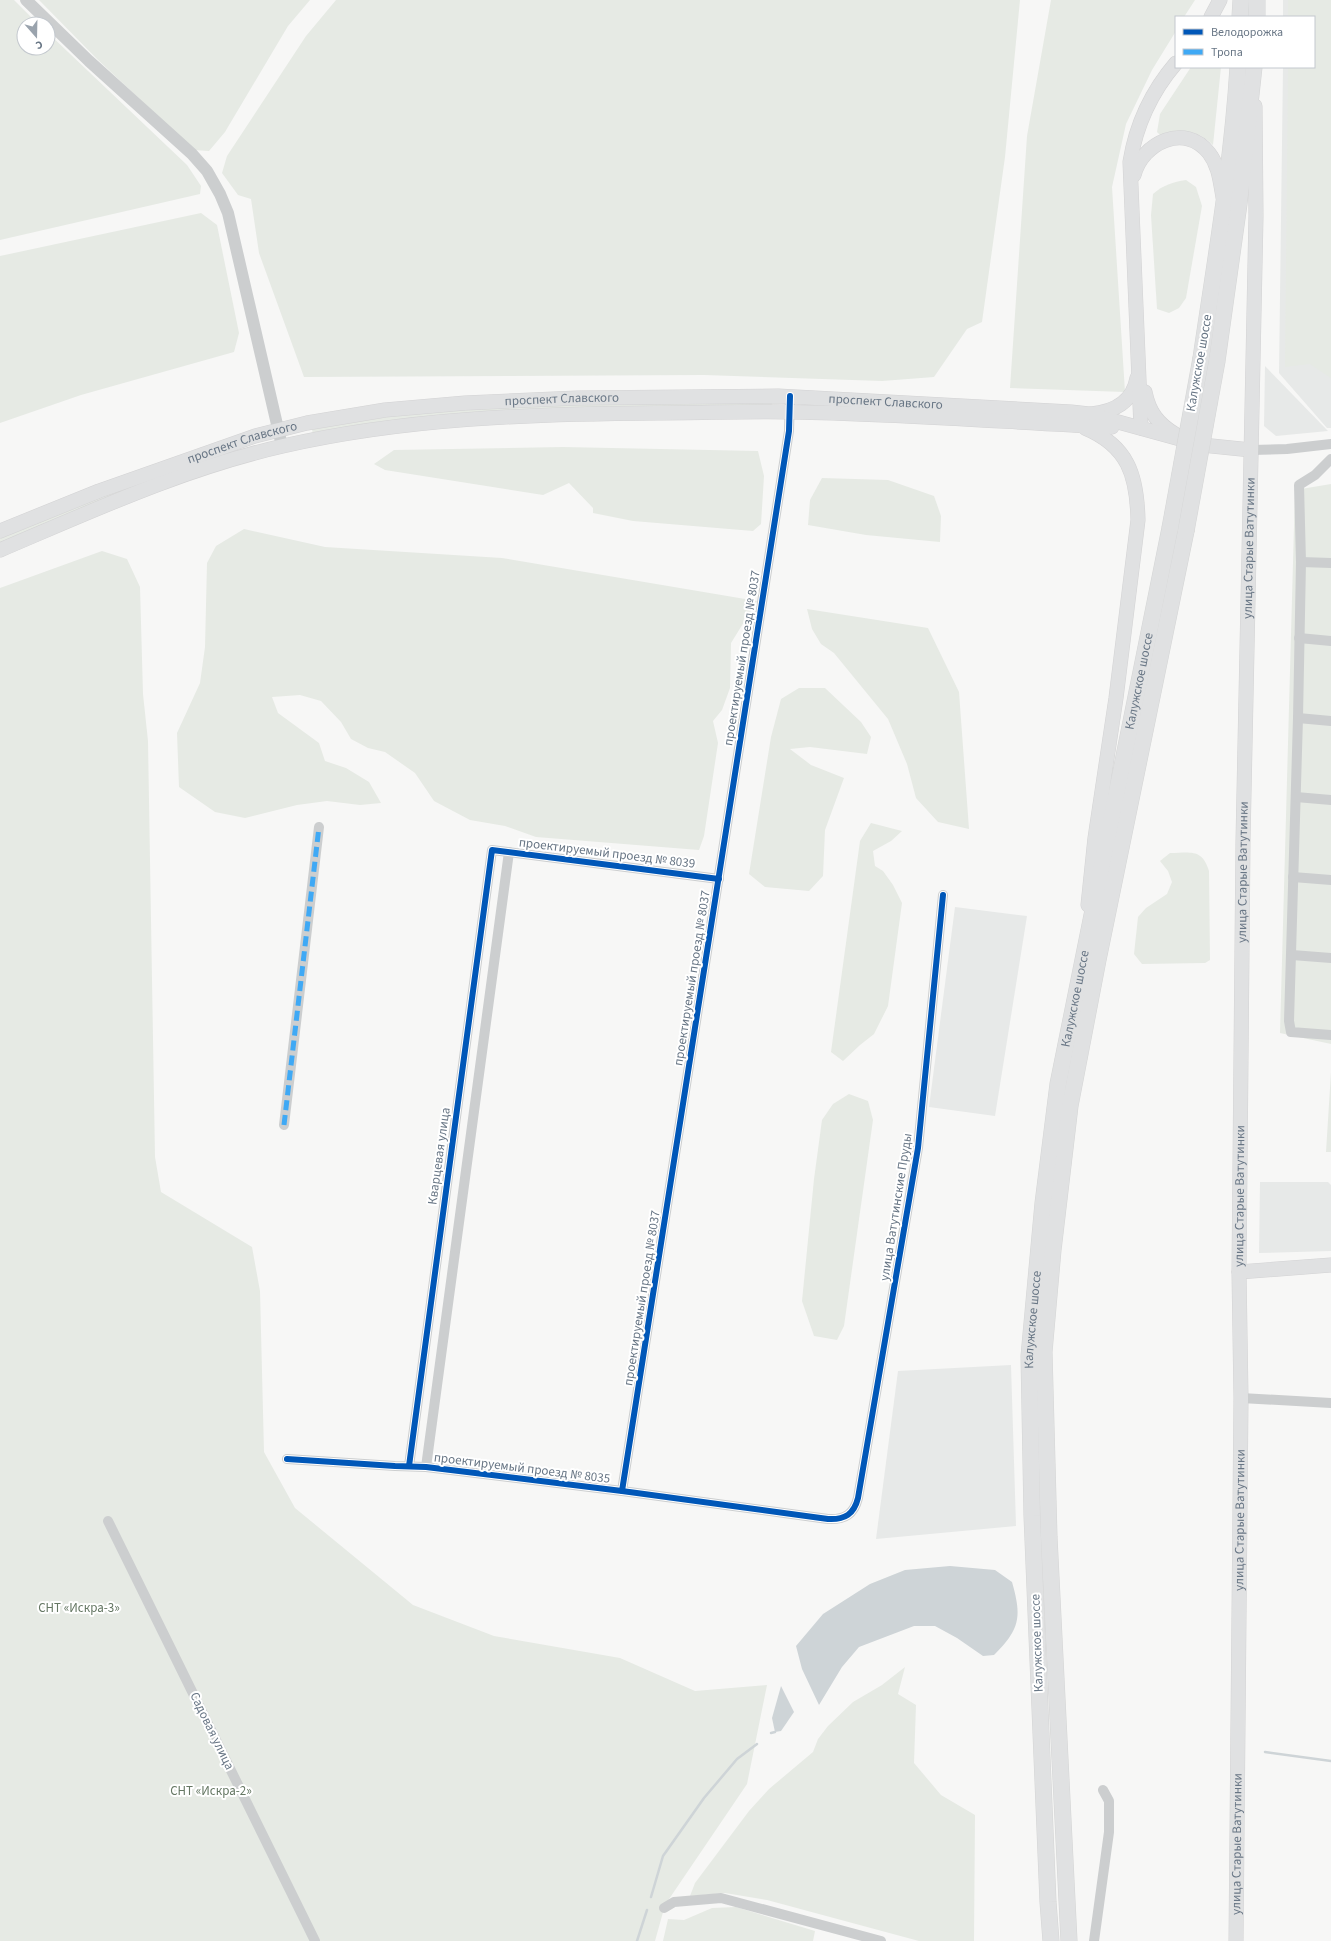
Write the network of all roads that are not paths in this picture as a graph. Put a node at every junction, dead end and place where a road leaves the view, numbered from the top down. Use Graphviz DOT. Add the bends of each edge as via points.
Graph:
graph roads {
  1 [pos="26,0"];
  2 [pos="1220,0"];
  3 [pos="1241,0"];
  4 [pos="1257,0"];
  5 [pos="1212,16"];
  6 [pos="1240,16"];
  7 [pos="1257,16"];
  8 [pos="1175,64"];
  9 [pos="1238,68"];
  10 [pos="1254,68"];
  11 [pos="1254,68"];
  12 [pos="1132,182"];
  13 [pos="1224,204"];
  14 [pos="1139,366"];
  15 [pos="790,396"];
  16 [pos="272,402"];
  17 [pos="789,412"];
  18 [pos="1089,414"];
  19 [pos="307,423"];
  20 [pos="1077,425"];
  21 [pos="1141,428"];
  22 [pos="278,429"];
  23 [pos="254,436"];
  24 [pos="1184,439"];
  25 [pos="1331,444"];
  26 [pos="282,446"];
  27 [pos="1251,450"];
  28 [pos="1331,459"];
  29 [pos="0,531"];
  30 [pos="0,550"];
  31 [pos="1301,562"];
  32 [pos="1331,563"];
  33 [pos="1299,638"];
  34 [pos="1331,641"];
  35 [pos="1298,718"];
  36 [pos="1331,721"];
  37 [pos="1296,797"];
  38 [pos="1331,800"];
  39 [pos="319,827"];
  40 [pos="492,850"];
  41 [pos="509,852"];
  42 [pos="1293,877"];
  43 [pos="719,879"];
  44 [pos="1331,880"];
  45 [pos="943,896"];
  46 [pos="1292,955"];
  47 [pos="1082,956"];
  48 [pos="1331,958"];
  49 [pos="1331,1035"];
  50 [pos="284,1125"];
  51 [pos="1331,1265"];
  52 [pos="1238,1272"];
  53 [pos="1241,1398"];
  54 [pos="1331,1403"];
  55 [pos="287,1459"];
  56 [pos="409,1466"];
  57 [pos="426,1467"];
  58 [pos="622,1491"];
  59 [pos="848,1516"];
  60 [pos="108,1521"];
  61 [pos="1103,1790"];
  62 [pos="1048,1902"];
  63 [pos="664,1908"];
  64 [pos="316,1941"];
  65 [pos="881,1941"];
  66 [pos="1044,1941"];
  67 [pos="1051,1941"];
  68 [pos="1069,1941"];
  69 [pos="1094,1941"];
  70 [pos="1236,1941"];
  1 -- 16 [label="street" via="192,154 207,171 228,213"];
  2 -- 5 [label="main road"];
  3 -- 6 [label="highway"];
  4 -- 7 [label="highway"];
  8 -- 12 [label="main road" via="1147,107 1133,142 1130,162"];
  9 -- 13 [label="highway, Калужское шоссе"];
  10 -- 68 [label="highway, Калужское шоссе, bridge" via="1239,204 1217,361 1186,531 1070,1106 1053,1250 1044,1352 1049,1537"];
  11 -- 27 [label="main road, Калужское шоссе" via="1257,165"];
  12 -- 13 [label="main road" via="1140,159 1152,146 1170,138 1187,138 1202,146 1213,159"];
  12 -- 14 [label="main road"];
  13 -- 47 [label="highway, Калужское шоссе, bridge" via="1201,358 1170,528"];
  14 -- 18 [label="main road" via="1136,387 1123,404 1102,413"];
  14 -- 21 [label="main road"];
  14 -- 24 [label="main road" via="1149,407 1155,419 1164,428"];
  15 -- 17 [label="street, проектируемый проезд № 8037"];
  15 -- 18 [label="main road, проспект Славского"];
  15 -- 19 [label="main road, проспект Славского" via="577,398 465,403 385,410"];
  16 -- 19 [label="street" via="280,416 288,421"];
  16 -- 22 [label="street"];
  16 -- 23 [label="street" via="271,421"];
  17 -- 20 [label="main road, проспект Славского"];
  17 -- 26 [label="main road, проспект Славского" via="575,414 466,419 385,427"];
  17 -- 43 [label="street, проектируемый проезд № 8037" via="789,431"];
  18 -- 21 [label="main road, проспект Славского"];
  19 -- 22 [label="main road, проспект Славского"];
  20 -- 21 [label="main road, проспект Славского"];
  20 -- 47 [label="main road" via="1099,434 1118,450 1128,464 1138,505"];
  21 -- 24 [label="main road, проспект Славского"];
  22 -- 23 [label="main road, проспект Славского"];
  22 -- 26 [label="street"];
  23 -- 29 [label="main road, проспект Славского" via="99,491"];
  24 -- 27 [label="main road, проспект Славского" via="1221,448"];
  25 -- 27 [label="street"];
  26 -- 30 [label="main road, проспект Славского" via="174,479"];
  27 -- 52 [label="main road, улица Старые Ватутинки"];
  28 -- 31 [label="street" via="1315,476 1299,485"];
  31 -- 32 [label="street"];
  31 -- 33 [label="street"];
  33 -- 34 [label="street"];
  33 -- 35 [label="street"];
  35 -- 36 [label="street"];
  35 -- 37 [label="street"];
  37 -- 38 [label="street"];
  37 -- 42 [label="street"];
  39 -- 50 [label="street"];
  40 -- 41 [label="street, проектируемый проезд № 8039"];
  40 -- 56 [label="street, Кварцевая улица"];
  41 -- 43 [label="street, проектируемый проезд № 8039"];
  41 -- 57 [label="street"];
  42 -- 44 [label="street"];
  42 -- 46 [label="street"];
  43 -- 58 [label="street, проектируемый проезд № 8037"];
  45 -- 59 [label="street, улица Ватутинские Пруды" via="918,1148 858,1498 855,1508"];
  46 -- 48 [label="street"];
  46 -- 49 [label="street" via="1289,1002 1291,1032"];
  47 -- 62 [label="highway, Калужское шоссе" via="1058,1084 1043,1203 1029,1356 1032,1516"];
  51 -- 52 [label="main road"];
  52 -- 53 [label="main road, улица Старые Ватутинки"];
  53 -- 54 [label="street"];
  53 -- 70 [label="main road, улица Старые Ватутинки"];
  55 -- 56 [label="street, проектируемый проезд № 8035"];
  56 -- 57 [label="street, проектируемый проезд № 8035"];
  57 -- 58 [label="street, проектируемый проезд № 8035"];
  58 -- 59 [label="street, проектируемый проезд № 8035" via="828,1519 839,1520"];
  60 -- 64 [label="street, Садовая улица"];
  61 -- 69 [label="street" via="1109,1801 1109,1832"];
  62 -- 66 [label="main road"];
  62 -- 67 [label="highway, Калужское шоссе"];
  63 -- 65 [label="street" via="674,1902 721,1898"];
}
